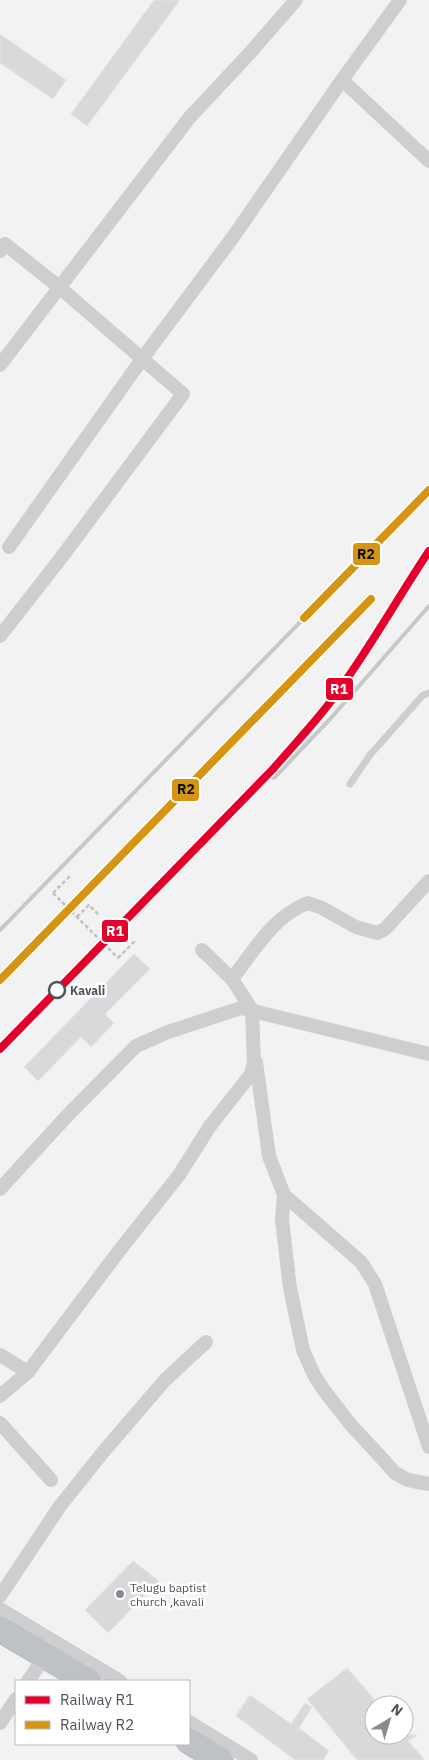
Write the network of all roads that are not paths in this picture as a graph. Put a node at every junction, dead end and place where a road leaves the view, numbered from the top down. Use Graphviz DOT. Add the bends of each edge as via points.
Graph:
graph roads {
  1 [pos="296,0"];
  2 [pos="400,0"];
  3 [pos="342,80"];
  4 [pos="429,161"];
  5 [pos="3,248"];
  6 [pos="59,287"];
  7 [pos="142,360"];
  8 [pos="0,365"];
  9 [pos="9,547"];
  10 [pos="0,636"];
  11 [pos="429,693"];
  12 [pos="350,784"];
  13 [pos="429,881"];
  14 [pos="202,950"];
  15 [pos="232,979"];
  16 [pos="252,1010"];
  17 [pos="254,1048"];
  18 [pos="429,1054"];
  19 [pos="0,1189"];
  20 [pos="284,1195"];
  21 [pos="206,1342"];
  22 [pos="0,1355"];
  23 [pos="28,1372"];
  24 [pos="0,1396"];
  25 [pos="0,1423"];
  26 [pos="429,1447"];
  27 [pos="51,1480"];
  28 [pos="429,1484"];
  29 [pos="0,1596"];
  30 [pos="0,1609"];
  31 [pos="0,1628"];
  32 [pos="39,1665"];
  33 [pos="29,1680"];
  34 [pos="86,1680"];
  35 [pos="118,1680"];
  36 [pos="15,1700"];
  37 [pos="0,1723"];
  38 [pos="190,1723"];
  39 [pos="190,1742"];
  40 [pos="220,1760"];
  41 [pos="250,1760"];
  1 -- 6 [label="street" via="190,117"];
  2 -- 3 [label="street"];
  3 -- 4 [label="street"];
  3 -- 7 [label="street" via="234,237"];
  5 -- 6 [label="street"];
  6 -- 7 [label="street"];
  6 -- 8 [label="street"];
  7 -- 9 [label="street"];
  7 -- 10 [label="street" via="183,394"];
  11 -- 12 [label="lane" via="423,695 370,755"];
  13 -- 15 [label="street" via="377,933 356,927 308,903 296,907 273,927"];
  14 -- 15 [label="street"];
  15 -- 16 [label="street"];
  16 -- 17 [label="street"];
  16 -- 18 [label="street"];
  16 -- 19 [label="street" via="242,1008 136,1046"];
  17 -- 20 [label="street" via="270,1156"];
  17 -- 23 [label="street" via="250,1074 210,1126 180,1175"];
  20 -- 26 [label="street" via="361,1262 375,1284"];
  20 -- 28 [label="street" via="282,1220 290,1288 303,1350 314,1375 351,1425 396,1472 408,1480"];
  21 -- 29 [label="street" via="165,1380 104,1451 60,1506"];
  22 -- 23 [label="street"];
  23 -- 24 [label="street"];
  25 -- 27 [label="street"];
  30 -- 35 [label="street"];
  31 -- 34 [label="highway"];
  32 -- 33 [label="street"];
  36 -- 37 [label="street"];
  38 -- 41 [label="street"];
  39 -- 40 [label="highway"];
}
